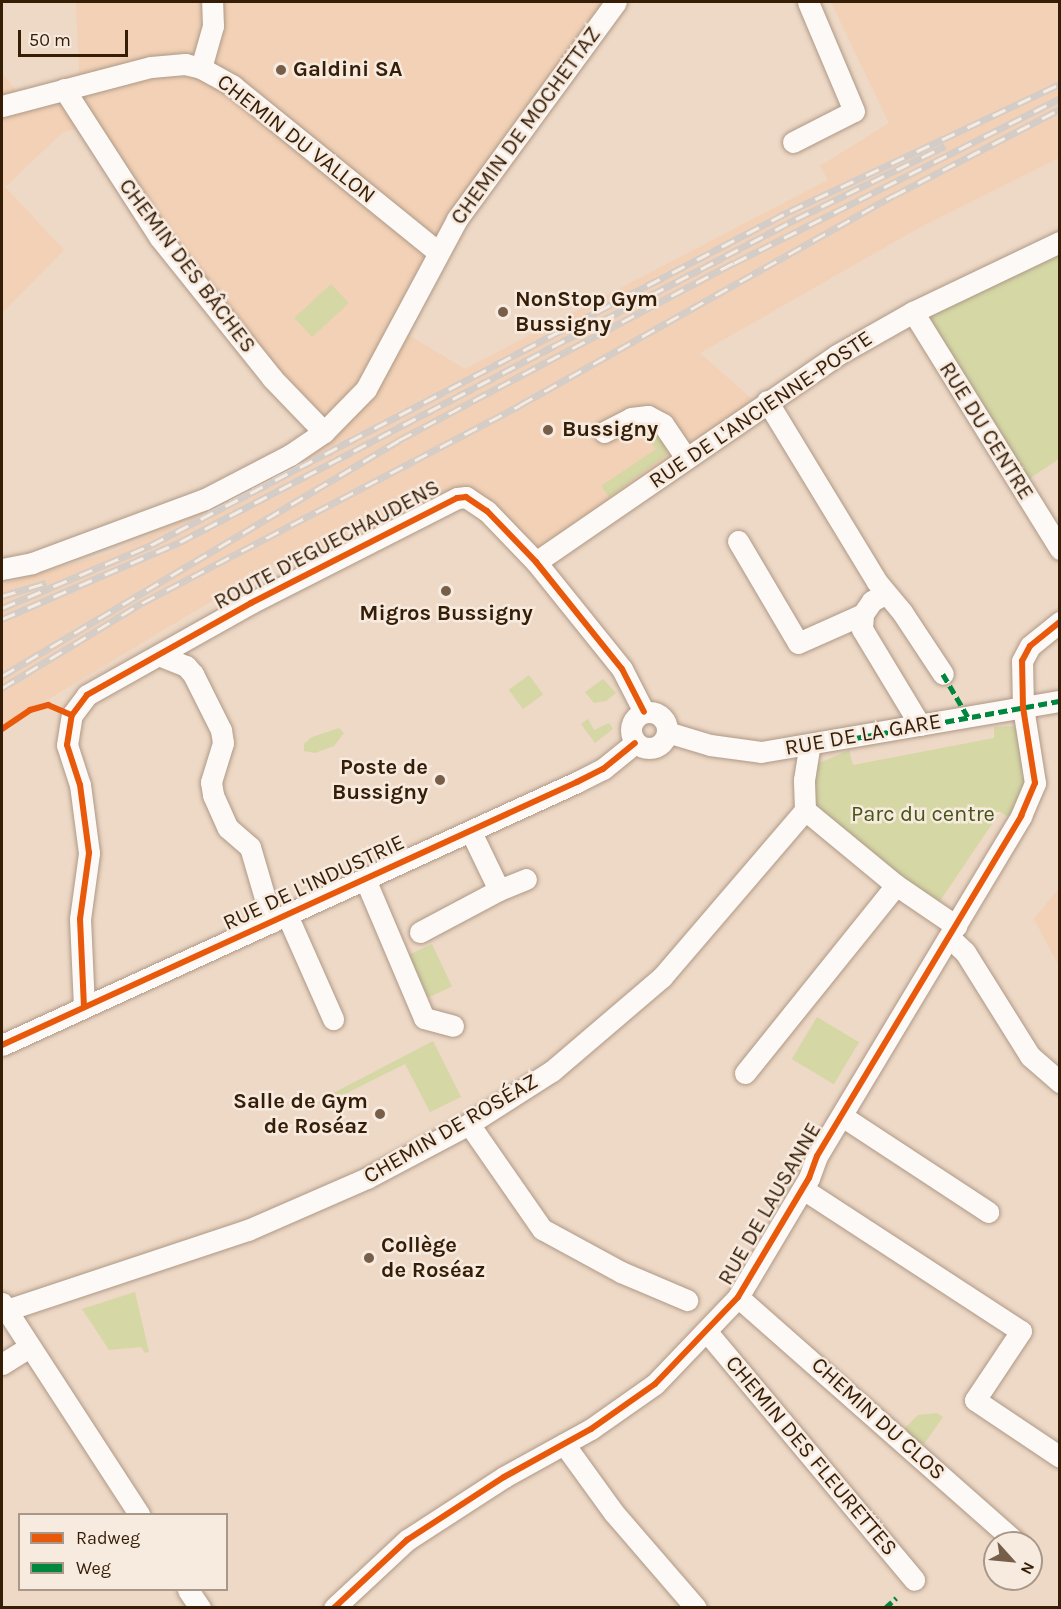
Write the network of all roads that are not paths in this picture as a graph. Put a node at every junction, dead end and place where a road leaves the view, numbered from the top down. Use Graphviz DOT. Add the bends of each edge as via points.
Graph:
graph roads {
  1 [pos="212,2"];
  2 [pos="616,2"];
  3 [pos="808,2"];
  4 [pos="201,68"];
  5 [pos="64,89"];
  6 [pos="2,106"];
  7 [pos="793,142"];
  8 [pos="1059,242"];
  9 [pos="436,251"];
  10 [pos="913,312"];
  11 [pos="767,401"];
  12 [pos="324,432"];
  13 [pos="604,432"];
  14 [pos="686,458"];
  15 [pos="738,541"];
  16 [pos="1059,549"];
  17 [pos="537,562"];
  18 [pos="2,569"];
  19 [pos="885,594"];
  20 [pos="863,614"];
  21 [pos="1059,622"];
  22 [pos="161,656"];
  23 [pos="943,674"];
  24 [pos="1059,701"];
  25 [pos="1023,707"];
  26 [pos="644,712"];
  27 [pos="920,725"];
  28 [pos="667,732"];
  29 [pos="635,743"];
  30 [pos="809,747"];
  31 [pos="805,810"];
  32 [pos="471,832"];
  33 [pos="365,879"];
  34 [pos="526,879"];
  35 [pos="896,885"];
  36 [pos="500,890"];
  37 [pos="279,918"];
  38 [pos="420,932"];
  39 [pos="953,932"];
  40 [pos="84,1006"];
  41 [pos="333,1019"];
  42 [pos="453,1026"];
  43 [pos="2,1045"];
  44 [pos="744,1073"];
  45 [pos="1059,1082"];
  46 [pos="842,1116"];
  47 [pos="469,1124"];
  48 [pos="803,1189"];
  49 [pos="988,1212"];
  50 [pos="738,1297"];
  51 [pos="687,1300"];
  52 [pos="4,1307"];
  53 [pos="707,1332"];
  54 [pos="29,1347"];
  55 [pos="2,1364"];
  56 [pos="564,1444"];
  57 [pos="1059,1457"];
  58 [pos="138,1513"];
  59 [pos="1003,1531"];
  60 [pos="914,1580"];
  61 [pos="189,1591"];
  62 [pos="200,1608"];
  63 [pos="334,1608"];
  64 [pos="696,1608"];
  1 -- 4 [label="street" via="213,26"];
  2 -- 9 [label="street, CHEMIN DE MOCHETTAZ"];
  3 -- 7 [label="street" via="854,111"];
  4 -- 5 [label="street, CHEMIN DU VALLON" via="169,64"];
  4 -- 9 [label="street, CHEMIN DU VALLON" via="233,86"];
  5 -- 6 [label="street, CHEMIN DU VALLON"];
  5 -- 12 [label="street, CHEMIN DES BÂCHES" via="160,238 272,378"];
  8 -- 10 [label="street, RUE DE L'ANCIENNE-POSTE"];
  9 -- 12 [label="street, CHEMIN DE MOCHETTAZ" via="382,363 355,402"];
  10 -- 11 [label="street, RUE DE L'ANCIENNE-POSTE"];
  10 -- 16 [label="street, RUE DU CENTRE"];
  11 -- 14 [label="street, RUE DE L'ANCIENNE-POSTE"];
  11 -- 19 [label="street"];
  12 -- 18 [label="street, CHEMIN DE MOCHETTAZ" via="290,455 205,499 32,563"];
  13 -- 14 [label="street" via="630,418 648,416 663,424"];
  14 -- 17 [label="street, RUE DE L'ANCIENNE-POSTE"];
  15 -- 20 [label="street" via="798,643"];
  17 -- 22 [label="street, ROUTE D'EGUECHAUDENS" via="481,505 466,497 457,498 251,603"];
  17 -- 26 [label="street" via="622,669"];
  19 -- 20 [label="street" via="872,601"];
  19 -- 23 [label="street" via="902,612"];
  20 -- 27 [label="street" via="862,629"];
  21 -- 25 [label="street" via="1030,646 1022,661"];
  22 -- 37 [label="street" via="186,666 194,674 221,730 223,743 211,782 213,795 228,828 250,847"];
  22 -- 40 [label="street, ROUTE D'EGUECHAUDENS" via="87,695 72,715 67,745 80,785 89,853 80,919"];
  24 -- 25 [label="street, RUE DE LA GARE"];
  25 -- 27 [label="street, RUE DE LA GARE"];
  25 -- 39 [label="street, RUE DE LAUSANNE" via="1035,783 1021,816"];
  26 -- 28 [label="street" via="658,714"];
  26 -- 29 [label="street" via="630,729"];
  27 -- 30 [label="street, RUE DE LA GARE"];
  28 -- 29 [label="street" via="654,748"];
  28 -- 30 [label="street, RUE DE LA GARE" via="737,750"];
  29 -- 32 [label="street, RUE DE L'INDUSTRIE" via="603,769"];
  30 -- 31 [label="street"];
  31 -- 35 [label="street"];
  31 -- 47 [label="street, CHEMIN DE ROSÉAZ" via="662,977 552,1071"];
  32 -- 33 [label="street, RUE DE L'INDUSTRIE"];
  32 -- 36 [label="street"];
  33 -- 37 [label="street, RUE DE L'INDUSTRIE"];
  33 -- 42 [label="street, RUE DE L'INDUSTRIE" via="424,1018"];
  34 -- 36 [label="street"];
  35 -- 39 [label="street"];
  35 -- 44 [label="street"];
  36 -- 38 [label="street"];
  37 -- 40 [label="street, RUE DE L'INDUSTRIE"];
  37 -- 41 [label="street, RUE DE L'INDUSTRIE"];
  39 -- 45 [label="street" via="1030,1056"];
  39 -- 46 [label="street, RUE DE LAUSANNE"];
  40 -- 43 [label="street, RUE DE L'INDUSTRIE"];
  46 -- 48 [label="street, RUE DE LAUSANNE"];
  46 -- 49 [label="street"];
  47 -- 51 [label="street" via="542,1230 621,1272"];
  47 -- 52 [label="street, CHEMIN DE ROSÉAZ" via="368,1178 248,1230"];
  48 -- 50 [label="street, RUE DE LAUSANNE"];
  48 -- 57 [label="street" via="1022,1331 975,1400"];
  50 -- 53 [label="street, RUE DE LAUSANNE"];
  50 -- 59 [label="street, CHEMIN DU CLOS"];
  52 -- 54 [label="street"];
  53 -- 56 [label="street, RUE DE LAUSANNE" via="655,1384"];
  53 -- 60 [label="street, CHEMIN DES FLEURETTES"];
  54 -- 55 [label="street"];
  54 -- 58 [label="street"];
  56 -- 63 [label="street, RUE DE LAUSANNE" via="504,1477 407,1540"];
  56 -- 64 [label="street" via="614,1513"];
  61 -- 62 [label="street"];
}
